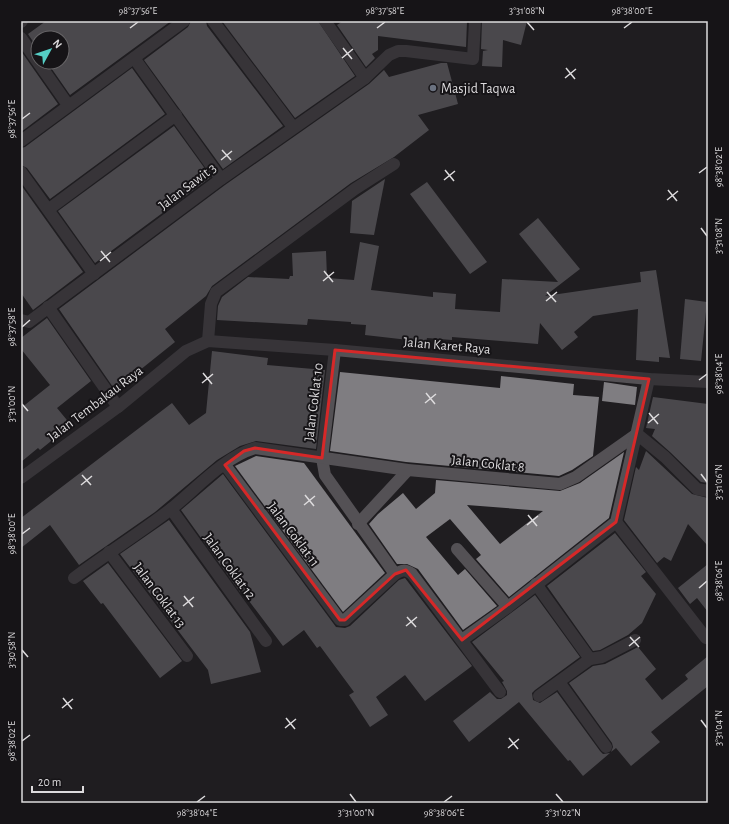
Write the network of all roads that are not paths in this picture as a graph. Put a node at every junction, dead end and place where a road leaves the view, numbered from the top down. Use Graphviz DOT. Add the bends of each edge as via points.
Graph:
graph roads {
  1 [pos="184,21"];
  2 [pos="213,21"];
  3 [pos="325,21"];
  4 [pos="475,21"];
  5 [pos="21,38"];
  6 [pos="134,58"];
  7 [pos="365,78"];
  8 [pos="68,105"];
  9 [pos="176,114"];
  10 [pos="293,127"];
  11 [pos="21,141"];
  12 [pos="394,164"];
  13 [pos="21,172"];
  14 [pos="221,178"];
  15 [pos="49,209"];
  16 [pos="94,274"];
  17 [pos="48,307"];
  18 [pos="25,321"];
  19 [pos="208,341"];
  20 [pos="335,350"];
  21 [pos="186,351"];
  22 [pos="649,379"];
  23 [pos="708,382"];
  24 [pos="118,407"];
  25 [pos="637,434"];
  26 [pos="322,458"];
  27 [pos="225,465"];
  28 [pos="408,470"];
  29 [pos="21,478"];
  30 [pos="708,491"];
  31 [pos="171,509"];
  32 [pos="616,522"];
  33 [pos="358,524"];
  34 [pos="457,549"];
  35 [pos="109,552"];
  36 [pos="395,574"];
  37 [pos="74,578"];
  38 [pos="536,584"];
  39 [pos="508,607"];
  40 [pos="706,638"];
  41 [pos="462,640"];
  42 [pos="635,640"];
  43 [pos="266,641"];
  44 [pos="187,656"];
  45 [pos="590,659"];
  46 [pos="559,682"];
  47 [pos="500,692"];
  48 [pos="539,696"];
  49 [pos="606,748"];
  1 -- 6 [label="street"];
  2 -- 10 [label="street"];
  3 -- 7 [label="street"];
  4 -- 7 [label="street, Jalan Sawit 3" via="473,59 398,51 389,55"];
  5 -- 8 [label="street"];
  6 -- 8 [label="street"];
  6 -- 9 [label="street"];
  7 -- 10 [label="street, Jalan Sawit 3"];
  8 -- 11 [label="street"];
  9 -- 14 [label="street"];
  9 -- 15 [label="street"];
  10 -- 14 [label="street, Jalan Sawit 3"];
  12 -- 19 [label="street" via="355,189 216,292 211,304"];
  13 -- 15 [label="street"];
  14 -- 16 [label="street, Jalan Sawit 3"];
  15 -- 16 [label="street"];
  16 -- 17 [label="street, Jalan Sawit 3"];
  17 -- 18 [label="street, Jalan Sawit 3"];
  17 -- 24 [label="street"];
  19 -- 20 [label="street, Jalan Karet Raya"];
  19 -- 21 [label="street, Jalan Karet Raya"];
  20 -- 22 [label="street, Jalan Karet Raya"];
  20 -- 26 [label="street, Jalan Coklat 10"];
  21 -- 24 [label="street, Jalan Tembakau Raya"];
  22 -- 23 [label="street, Jalan Karet Raya"];
  22 -- 25 [label="street"];
  24 -- 29 [label="street, Jalan Tembakau Raya"];
  25 -- 28 [label="street, Jalan Coklat 8" via="576,477 560,484"];
  25 -- 30 [label="street" via="697,489"];
  25 -- 32 [label="street"];
  26 -- 27 [label="street, Jalan Coklat 8" via="255,448 244,451"];
  26 -- 28 [label="street, Jalan Coklat 8"];
  26 -- 33 [label="street" via="325,475"];
  27 -- 31 [label="street, Jalan Coklat 8"];
  27 -- 36 [label="street, Jalan Coklat 11" via="340,620 345,620"];
  28 -- 33 [label="street"];
  31 -- 35 [label="street, Jalan Coklat 8"];
  31 -- 43 [label="street, Jalan Coklat 12"];
  32 -- 38 [label="street"];
  32 -- 40 [label="street"];
  33 -- 36 [label="street"];
  34 -- 39 [label="street"];
  35 -- 37 [label="street, Jalan Coklat 8"];
  35 -- 44 [label="street, Jalan Coklat 13"];
  36 -- 41 [label="street" via="401,570 412,574"];
  38 -- 39 [label="street"];
  38 -- 45 [label="street"];
  39 -- 41 [label="street"];
  41 -- 47 [label="street"];
  42 -- 45 [label="street" via="602,657"];
  45 -- 46 [label="street"];
  46 -- 48 [label="street"];
  46 -- 49 [label="street"];
}
